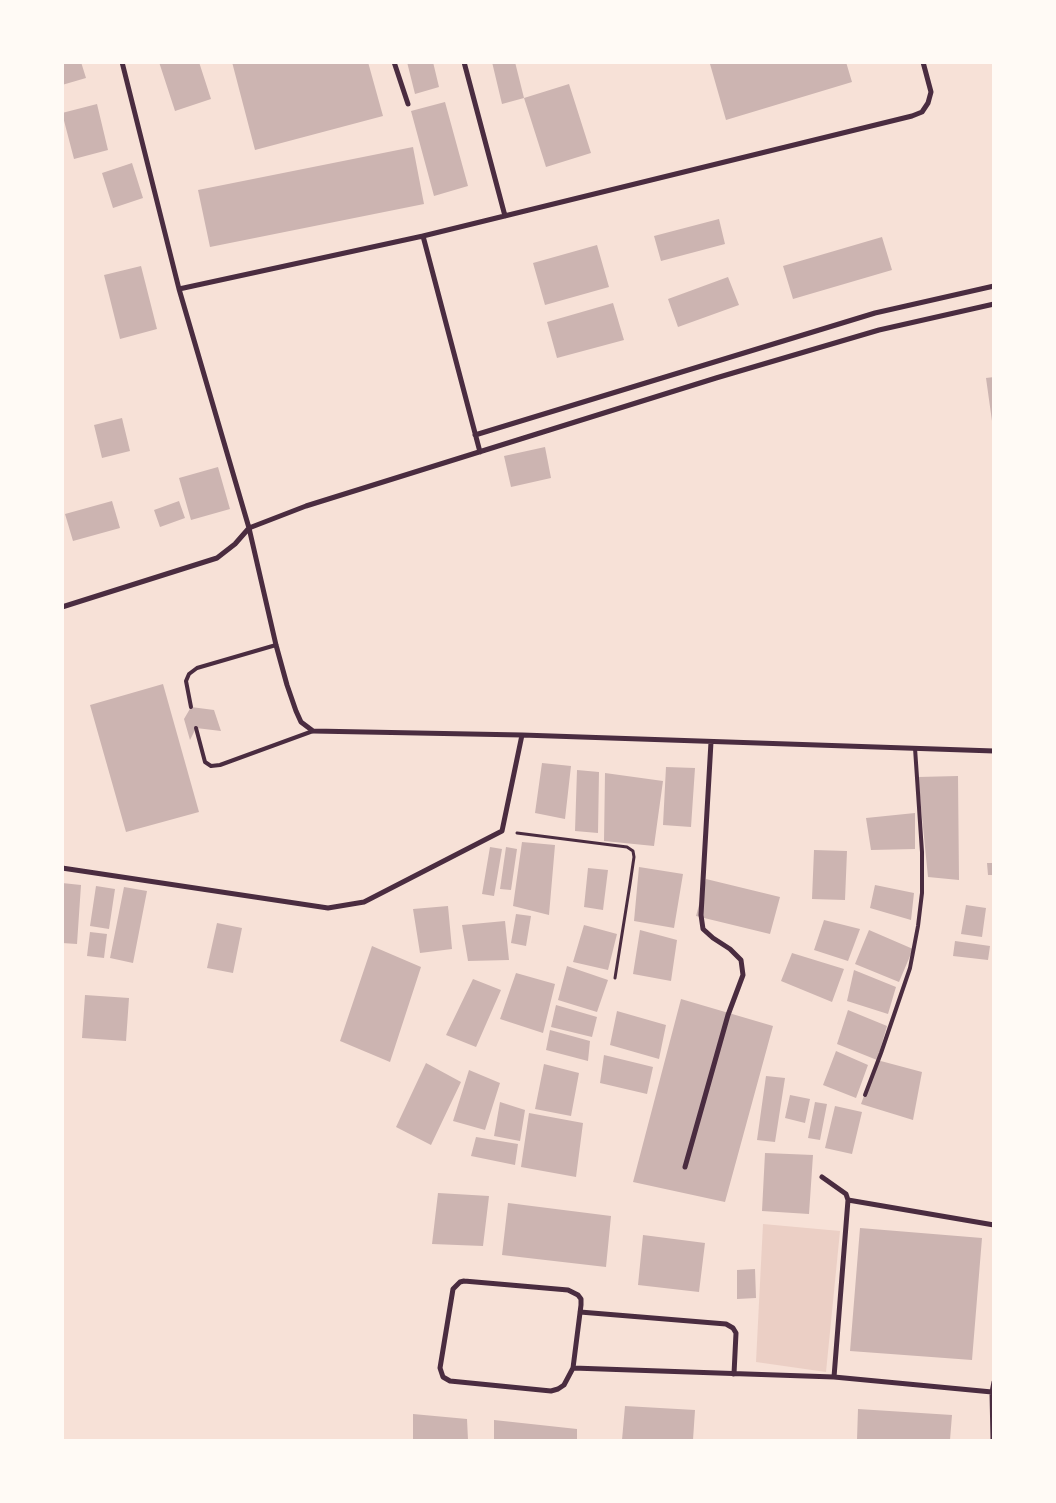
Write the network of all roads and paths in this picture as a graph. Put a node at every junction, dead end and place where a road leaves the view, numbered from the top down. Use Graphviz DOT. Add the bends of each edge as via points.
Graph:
graph roads {
  1 [pos="122,62"];
  2 [pos="394,62"];
  3 [pos="464,62"];
  4 [pos="923,62"];
  5 [pos="408,104"];
  6 [pos="505,216"];
  7 [pos="423,236"];
  8 [pos="994,286"];
  9 [pos="179,289"];
  10 [pos="994,304"];
  11 [pos="475,435"];
  12 [pos="480,452"];
  13 [pos="248,528"];
  14 [pos="62,606"];
  15 [pos="276,645"];
  16 [pos="191,707"];
  17 [pos="196,728"];
  18 [pos="313,731"];
  19 [pos="522,736"];
  20 [pos="711,742"];
  21 [pos="915,748"];
  22 [pos="994,751"];
  23 [pos="502,831"];
  24 [pos="62,868"];
  25 [pos="615,978"];
  26 [pos="865,1095"];
  27 [pos="685,1167"];
  28 [pos="822,1177"];
  29 [pos="848,1200"];
  30 [pos="994,1225"];
  31 [pos="580,1312"];
  32 [pos="573,1368"];
  33 [pos="734,1374"];
  34 [pos="834,1377"];
  35 [pos="994,1382"];
  36 [pos="992,1392"];
  37 [pos="993,1440"];
  1 -- 9 [label="street"];
  2 -- 5 [label="street"];
  3 -- 6 [label="street"];
  4 -- 6 [label="street" via="931,92 922,112 912,116"];
  6 -- 7 [label="street"];
  7 -- 9 [label="street"];
  7 -- 11 [label="street"];
  8 -- 11 [label="street" via="875,313"];
  9 -- 13 [label="street"];
  10 -- 12 [label="street" via="879,330"];
  11 -- 12 [label="street"];
  12 -- 13 [label="street" via="306,506"];
  13 -- 14 [label="street" via="217,558"];
  13 -- 15 [label="street"];
  15 -- 16 [label="lane" via="198,668 189,674 186,681"];
  15 -- 18 [label="street" via="296,711 301,722"];
  17 -- 18 [label="lane" via="206,762 211,766"];
  18 -- 19 [label="street"];
  19 -- 20 [label="street"];
  19 -- 23 [label="street"];
  20 -- 21 [label="street"];
  20 -- 27 [label="street" via="701,915 703,929 741,960 743,975 728,1015"];
  21 -- 22 [label="street"];
  21 -- 26 [label="lane" via="922,852 918,926 910,968"];
  23 -- 24 [label="street" via="364,902 328,908"];
  23 -- 25 [label="path" via="627,847 633,852"];
  28 -- 29 [label="street" via="846,1194"];
  29 -- 30 [label="street"];
  29 -- 34 [label="street"];
  31 -- 32 [label="street"];
  31 -- 32 [label="street" via="578,1295 568,1290 468,1280 460,1282 453,1289 440,1368 443,1377 450,1381 551,1391 564,1385"];
  31 -- 33 [label="street" via="726,1324 736,1333"];
  32 -- 33 [label="street"];
  33 -- 34 [label="street"];
  34 -- 36 [label="street"];
  35 -- 36 [label="street"];
  36 -- 37 [label="street"];
}
